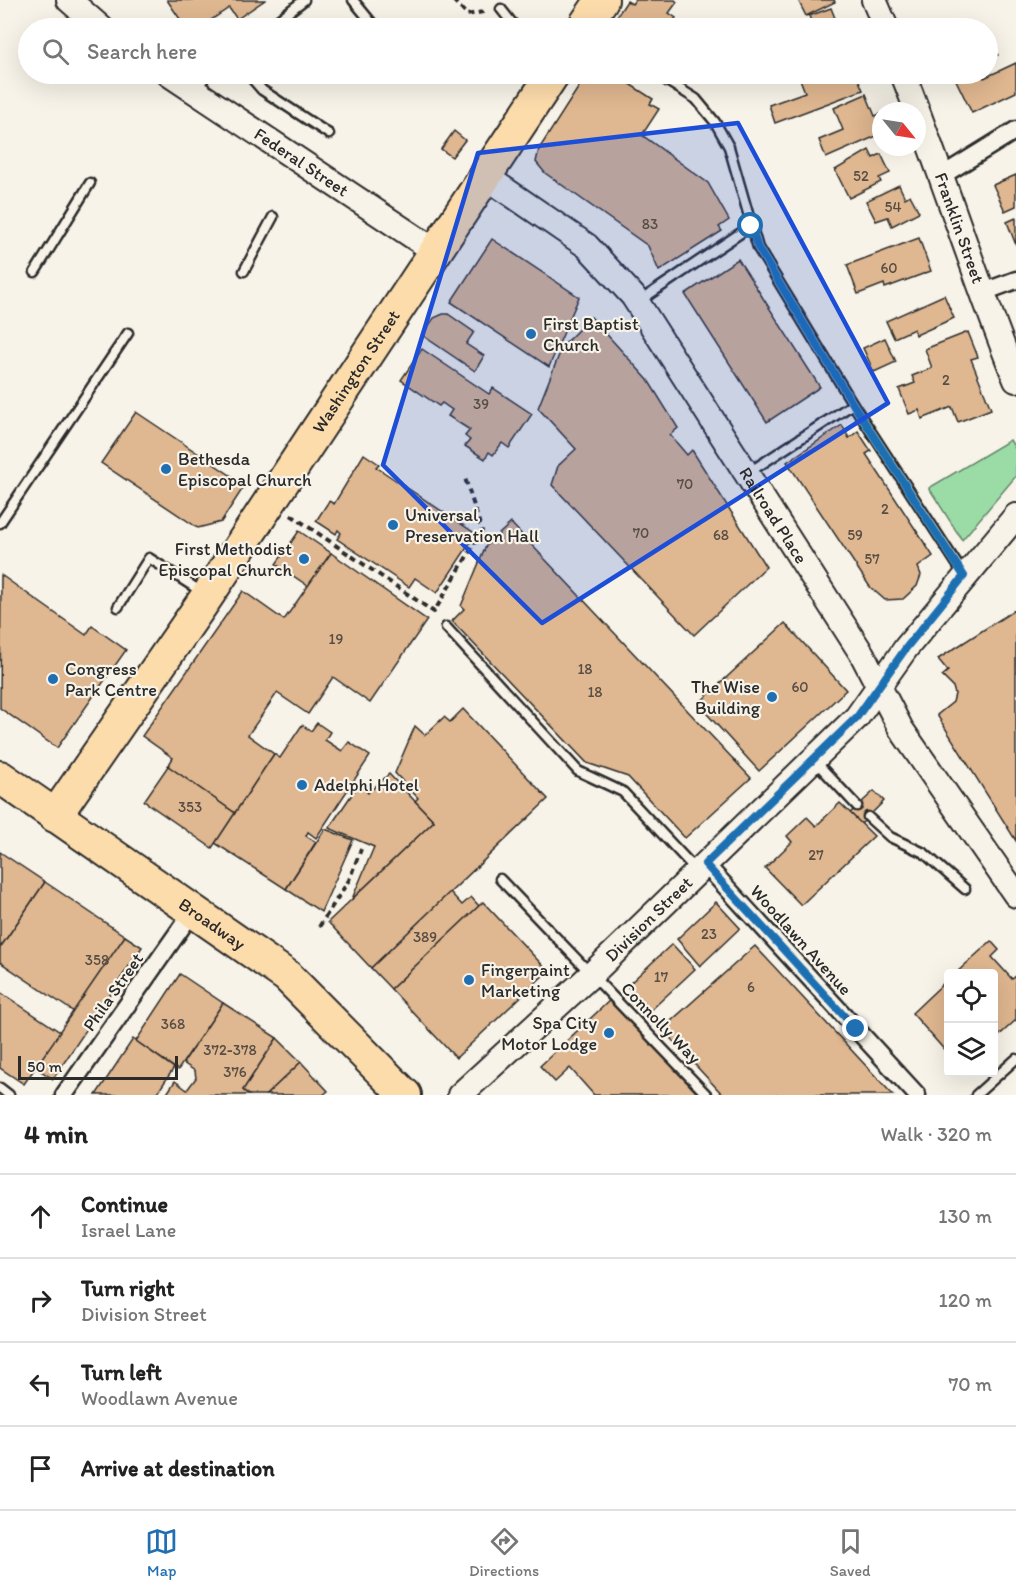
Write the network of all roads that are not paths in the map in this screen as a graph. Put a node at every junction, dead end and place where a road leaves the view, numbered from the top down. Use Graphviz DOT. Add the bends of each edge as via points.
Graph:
graph roads {
  1 [pos="69,0"];
  2 [pos="304,0"];
  3 [pos="352,0"];
  4 [pos="602,0"];
  5 [pos="874,0"];
  6 [pos="501,9"];
  7 [pos="90,18"];
  8 [pos="281,18"];
  9 [pos="367,18"];
  10 [pos="508,18"];
  11 [pos="591,18"];
  12 [pos="882,18"];
  13 [pos="204,84"];
  14 [pos="257,84"];
  15 [pos="546,84"];
  16 [pos="673,84"];
  17 [pos="907,84"];
  18 [pos="1016,130"];
  19 [pos="329,134"];
  20 [pos="943,175"];
  21 [pos="485,176"];
  22 [pos="90,183"];
  23 [pos="273,217"];
  24 [pos="751,226"];
  25 [pos="435,251"];
  26 [pos="35,272"];
  27 [pos="244,272"];
  28 [pos="1016,280"];
  29 [pos="981,293"];
  30 [pos="637,302"];
  31 [pos="128,333"];
  32 [pos="1016,380"];
  33 [pos="853,404"];
  34 [pos="746,474"];
  35 [pos="1016,516"];
  36 [pos="0,523"];
  37 [pos="964,576"];
  38 [pos="208,596"];
  39 [pos="118,607"];
  40 [pos="446,627"];
  41 [pos="879,686"];
  42 [pos="813,759"];
  43 [pos="0,777"];
  44 [pos="857,806"];
  45 [pos="55,816"];
  46 [pos="868,817"];
  47 [pos="701,868"];
  48 [pos="500,879"];
  49 [pos="965,889"];
  50 [pos="1016,895"];
  51 [pos="194,911"];
  52 [pos="592,974"];
  53 [pos="1016,1059"];
  54 [pos="0,1088"];
  55 [pos="9,1095"];
  56 [pos="64,1095"];
  57 [pos="405,1095"];
  58 [pos="460,1095"];
  59 [pos="707,1095"];
  60 [pos="917,1095"];
  61 [pos="976,1095"];
  1 -- 7 [label="street"];
  2 -- 8 [label="lane"];
  3 -- 9 [label="lane"];
  4 -- 11 [label="highway"];
  5 -- 12 [label="street"];
  6 -- 10 [label="lane"];
  13 -- 25 [label="street, Federal Street"];
  14 -- 19 [label="lane"];
  15 -- 21 [label="highway, Washington Street"];
  16 -- 24 [label="lane" via="696,99 729,147"];
  17 -- 20 [label="street, Franklin Street"];
  18 -- 20 [label="street"];
  20 -- 29 [label="street, Franklin Street"];
  21 -- 25 [label="highway, Washington Street"];
  21 -- 30 [label="street, Railroad Place" via="586,246"];
  22 -- 26 [label="lane"];
  23 -- 27 [label="lane"];
  24 -- 30 [label="lane"];
  24 -- 33 [label="lane" via="758,248"];
  25 -- 38 [label="highway, Washington Street"];
  28 -- 29 [label="street"];
  29 -- 32 [label="street, Franklin Street"];
  30 -- 34 [label="street, Railroad Place"];
  31 -- 36 [label="lane"];
  33 -- 34 [label="lane"];
  33 -- 37 [label="lane"];
  34 -- 41 [label="street, Railroad Place"];
  35 -- 37 [label="street, Division Street"];
  37 -- 41 [label="street, Division Street"];
  38 -- 39 [label="lane" via="149,558"];
  38 -- 45 [label="highway, Washington Street"];
  40 -- 47 [label="lane" via="578,771 623,792"];
  41 -- 42 [label="street, Division Street" via="857,717"];
  41 -- 50 [label="street, Railroad Place" via="901,729"];
  42 -- 44 [label="lane"];
  42 -- 47 [label="street, Division Street"];
  43 -- 45 [label="highway, Broadway"];
  45 -- 51 [label="highway, Broadway"];
  46 -- 49 [label="lane" via="890,837 924,853"];
  47 -- 52 [label="street, Division Street"];
  47 -- 60 [label="street, Woodlawn Avenue"];
  48 -- 52 [label="lane, Connolly Way"];
  51 -- 56 [label="street, Phila Street"];
  51 -- 57 [label="highway, Broadway" via="287,976"];
  52 -- 58 [label="street, Division Street"];
  52 -- 59 [label="lane, Connolly Way"];
  53 -- 61 [label="lane"];
  54 -- 55 [label="lane"];
}
